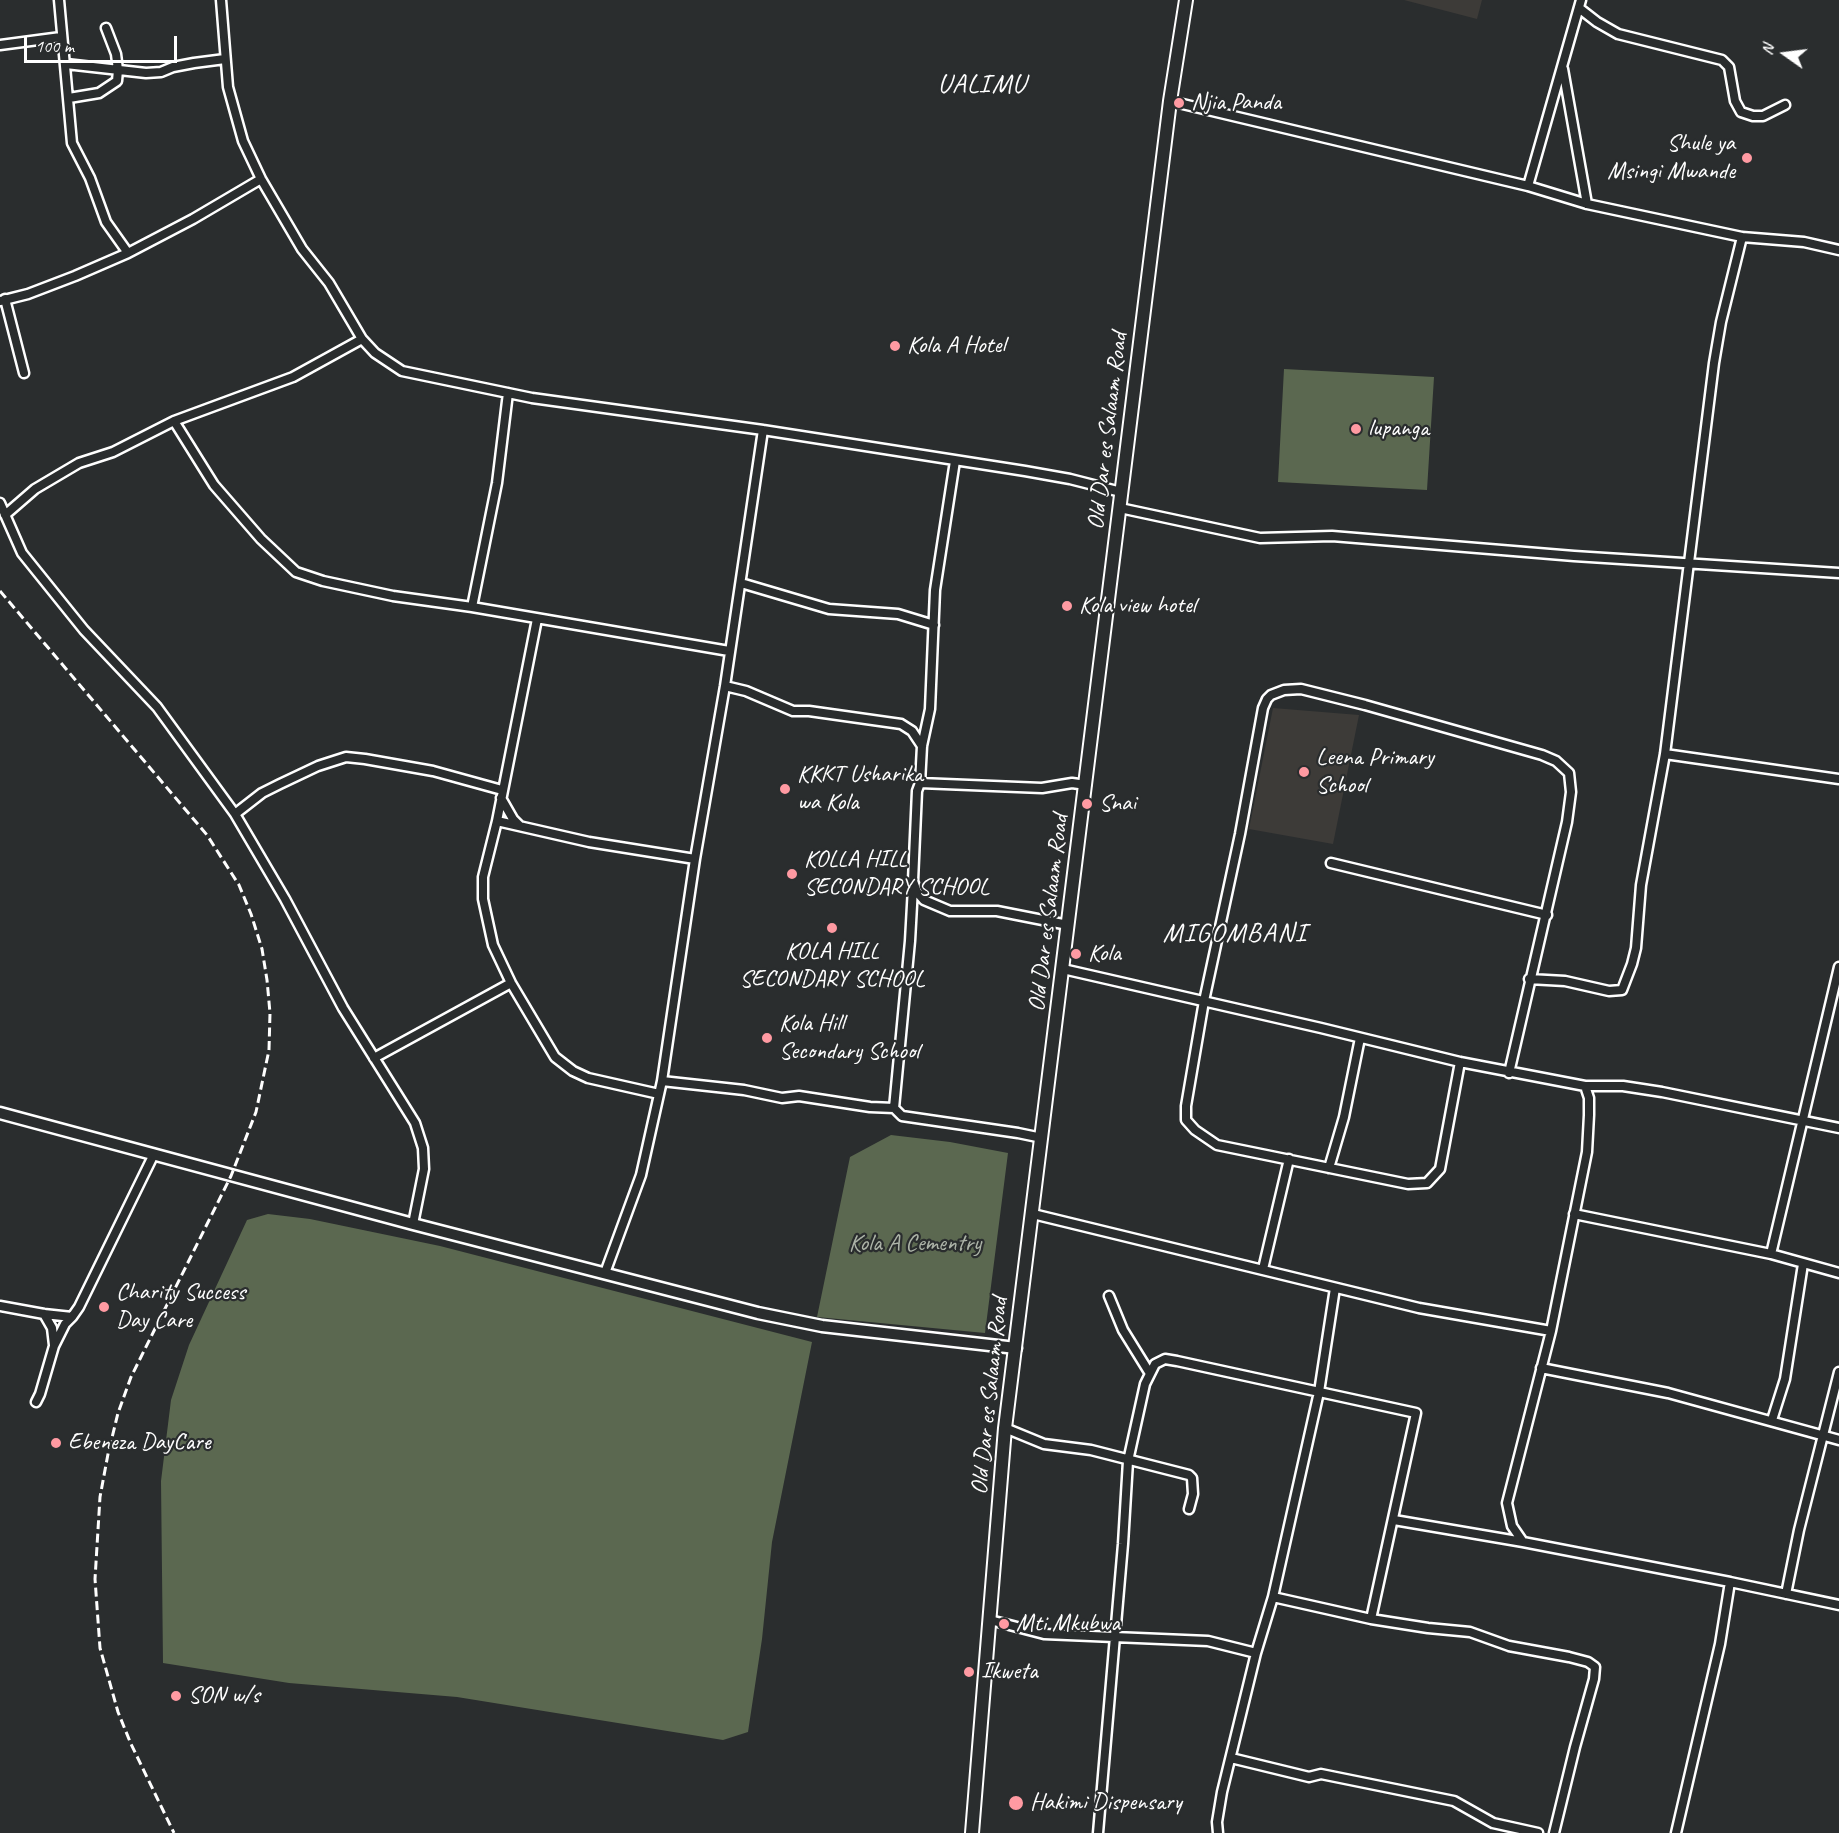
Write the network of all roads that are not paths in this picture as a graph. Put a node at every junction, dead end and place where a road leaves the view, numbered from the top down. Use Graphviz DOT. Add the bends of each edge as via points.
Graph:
graph roads {
  1 [pos="59,0"];
  2 [pos="221,0"];
  3 [pos="1186,0"];
  4 [pos="1580,4"];
  5 [pos="106,28"];
  6 [pos="61,37"];
  7 [pos="0,45"];
  8 [pos="225,59"];
  9 [pos="66,64"];
  10 [pos="1562,66"];
  11 [pos="118,70"];
  12 [pos="69,98"];
  13 [pos="1170,101"];
  14 [pos="1785,105"];
  15 [pos="261,179"];
  16 [pos="1528,186"];
  17 [pos="1587,204"];
  18 [pos="1742,237"];
  19 [pos="1839,250"];
  20 [pos="128,253"];
  21 [pos="3,300"];
  22 [pos="362,339"];
  23 [pos="24,373"];
  24 [pos="508,393"];
  25 [pos="174,421"];
  26 [pos="763,430"];
  27 [pos="955,461"];
  28 [pos="1121,492"];
  29 [pos="0,502"];
  30 [pos="1120,508"];
  31 [pos="5,515"];
  32 [pos="1690,562"];
  33 [pos="1839,573"];
  34 [pos="741,584"];
  35 [pos="472,607"];
  36 [pos="537,619"];
  37 [pos="934,625"];
  38 [pos="729,651"];
  39 [pos="725,686"];
  40 [pos="922,746"];
  41 [pos="1665,754"];
  42 [pos="1839,778"];
  43 [pos="920,783"];
  44 [pos="1086,785"];
  45 [pos="501,794"];
  46 [pos="235,814"];
  47 [pos="497,821"];
  48 [pos="520,826"];
  49 [pos="695,859"];
  50 [pos="1331,863"];
  51 [pos="913,882"];
  52 [pos="1547,915"];
  53 [pos="1068,925"];
  54 [pos="1839,968"];
  55 [pos="1063,969"];
  56 [pos="1529,979"];
  57 [pos="511,983"];
  58 [pos="1204,1001"];
  59 [pos="1360,1038"];
  60 [pos="374,1058"];
  61 [pos="1460,1062"];
  62 [pos="1509,1073"];
  63 [pos="662,1081"];
  64 [pos="1586,1086"];
  65 [pos="659,1094"];
  66 [pos="894,1108"];
  67 [pos="0,1113"];
  68 [pos="1803,1119"];
  69 [pos="1839,1128"];
  70 [pos="1042,1138"];
  71 [pos="154,1154"];
  72 [pos="1289,1159"];
  73 [pos="1329,1168"];
  74 [pos="1032,1214"];
  75 [pos="1574,1214"];
  76 [pos="413,1224"];
  77 [pos="1771,1254"];
  78 [pos="1803,1264"];
  79 [pos="1263,1269"];
  80 [pos="605,1273"];
  81 [pos="1839,1273"];
  82 [pos="1335,1288"];
  83 [pos="1109,1296"];
  84 [pos="0,1306"];
  85 [pos="44,1314"];
  86 [pos="72,1317"];
  87 [pos="1551,1331"];
  88 [pos="54,1346"];
  89 [pos="1016,1347"];
  90 [pos="1541,1368"];
  91 [pos="1149,1372"];
  92 [pos="1839,1372"];
  93 [pos="1319,1392"];
  94 [pos="36,1402"];
  95 [pos="1772,1420"];
  96 [pos="1005,1428"];
  97 [pos="1824,1435"];
  98 [pos="1839,1440"];
  99 [pos="1128,1461"];
  100 [pos="1189,1509"];
  101 [pos="1394,1520"];
  102 [pos="1523,1542"];
  103 [pos="1730,1582"];
  104 [pos="1786,1594"];
  105 [pos="1273,1597"];
  106 [pos="1839,1605"];
  107 [pos="1371,1619"];
  108 [pos="990,1620"];
  109 [pos="1115,1637"];
  110 [pos="1256,1653"];
  111 [pos="1231,1758"];
  112 [pos="972,1833"];
  113 [pos="1098,1833"];
  114 [pos="1218,1833"];
  115 [pos="1538,1833"];
  116 [pos="1554,1833"];
  117 [pos="1676,1833"];
  1 -- 6 [label="street"];
  2 -- 8 [label="street"];
  3 -- 13 [label="main road, Old Dar es Salaam Road"];
  4 -- 10 [label="street"];
  4 -- 14 [label="street" via="1597,22 1618,34 1722,60 1729,67 1741,112 1763,116"];
  5 -- 11 [label="street"];
  6 -- 7 [label="street"];
  6 -- 9 [label="street"];
  8 -- 11 [label="street" via="153,73"];
  8 -- 15 [label="street" via="228,87 243,141"];
  9 -- 11 [label="street"];
  9 -- 12 [label="street"];
  10 -- 16 [label="street"];
  10 -- 17 [label="street"];
  11 -- 12 [label="street" via="117,81 99,93"];
  12 -- 20 [label="street" via="72,143 106,222"];
  13 -- 16 [label="street"];
  13 -- 28 [label="main road, Old Dar es Salaam Road"];
  15 -- 20 [label="street"];
  15 -- 22 [label="street"];
  16 -- 17 [label="street"];
  17 -- 18 [label="street"];
  18 -- 19 [label="street" via="1804,242"];
  18 -- 32 [label="street" via="1714,363"];
  20 -- 21 [label="street" via="28,294"];
  21 -- 23 [label="street"];
  22 -- 24 [label="street" via="402,371"];
  22 -- 25 [label="street" via="293,377"];
  24 -- 26 [label="street"];
  24 -- 35 [label="street" via="497,483"];
  25 -- 31 [label="street" via="113,452 79,463 34,489"];
  25 -- 35 [label="street" via="214,485 269,548 296,572 384,594"];
  26 -- 27 [label="street"];
  26 -- 34 [label="street"];
  27 -- 28 [label="street" via="1070,479"];
  27 -- 37 [label="street" via="935,590"];
  28 -- 30 [label="main road, Old Dar es Salaam Road"];
  29 -- 31 [label="street"];
  30 -- 32 [label="street" via="1260,538 1332,536"];
  30 -- 44 [label="main road, Old Dar es Salaam Road"];
  31 -- 46 [label="street" via="22,553 84,630 157,707"];
  32 -- 33 [label="street"];
  32 -- 41 [label="street"];
  34 -- 37 [label="street" via="829,609 898,614"];
  34 -- 38 [label="street"];
  35 -- 36 [label="street"];
  36 -- 38 [label="street"];
  36 -- 45 [label="street"];
  37 -- 40 [label="street" via="930,709"];
  38 -- 39 [label="street"];
  39 -- 40 [label="street" via="793,711 901,724 912,731"];
  39 -- 49 [label="street"];
  40 -- 43 [label="street"];
  41 -- 42 [label="street"];
  41 -- 56 [label="street" via="1641,885 1636,948 1622,990"];
  43 -- 44 [label="street" via="1042,788"];
  43 -- 51 [label="street"];
  44 -- 53 [label="main road, Old Dar es Salaam Road"];
  45 -- 46 [label="street" via="433,771 346,757 262,793"];
  45 -- 47 [label="street"];
  45 -- 48 [label="street"];
  46 -- 60 [label="street"];
  47 -- 48 [label="street"];
  47 -- 57 [label="street" via="483,877 483,899 493,945"];
  48 -- 49 [label="street"];
  49 -- 63 [label="street"];
  50 -- 52 [label="street"];
  51 -- 53 [label="street" via="924,900 950,911 997,911"];
  51 -- 66 [label="street"];
  52 -- 56 [label="street"];
  52 -- 58 [label="street" via="1571,801 1571,781 1563,766 1542,755 1365,705 1301,689 1284,690 1269,697 1263,708"];
  53 -- 55 [label="main road, Old Dar es Salaam Road"];
  54 -- 68 [label="street"];
  55 -- 58 [label="street"];
  55 -- 70 [label="main road, Old Dar es Salaam Road"];
  56 -- 62 [label="street"];
  57 -- 60 [label="street"];
  57 -- 65 [label="street" via="555,1057 573,1071 604,1083"];
  58 -- 59 [label="street"];
  58 -- 72 [label="street" via="1186,1120 1217,1145"];
  59 -- 61 [label="street"];
  59 -- 73 [label="street"];
  60 -- 76 [label="street" via="415,1123 423,1148 424,1169"];
  61 -- 62 [label="street"];
  61 -- 73 [label="street" via="1442,1162 1427,1183 1408,1184"];
  62 -- 64 [label="street"];
  63 -- 65 [label="street"];
  63 -- 66 [label="street" via="782,1098 799,1096"];
  64 -- 68 [label="street" via="1623,1086"];
  64 -- 75 [label="street" via="1587,1152"];
  65 -- 80 [label="street" via="639,1183"];
  66 -- 70 [label="street" via="902,1116"];
  67 -- 71 [label="street"];
  68 -- 69 [label="street"];
  68 -- 77 [label="street"];
  70 -- 74 [label="main road, Old Dar es Salaam Road"];
  71 -- 76 [label="street"];
  71 -- 86 [label="street"];
  72 -- 73 [label="street"];
  72 -- 79 [label="street"];
  74 -- 79 [label="street"];
  74 -- 89 [label="main road, Old Dar es Salaam Road"];
  75 -- 77 [label="street"];
  75 -- 87 [label="street"];
  76 -- 80 [label="street"];
  77 -- 78 [label="street"];
  78 -- 81 [label="street"];
  78 -- 95 [label="street" via="1785,1379"];
  79 -- 82 [label="street"];
  80 -- 89 [label="street" via="822,1326"];
  82 -- 87 [label="street" via="1419,1308"];
  82 -- 93 [label="street"];
  83 -- 91 [label="street" via="1123,1330"];
  84 -- 85 [label="street"];
  85 -- 86 [label="street"];
  85 -- 88 [label="street" via="52,1328"];
  86 -- 88 [label="street"];
  87 -- 90 [label="street"];
  88 -- 94 [label="street"];
  89 -- 96 [label="main road, Old Dar es Salaam Road"];
  90 -- 95 [label="street" via="1668,1393"];
  90 -- 102 [label="street" via="1507,1503 1512,1526"];
  91 -- 93 [label="street" via="1165,1359 1177,1360"];
  91 -- 99 [label="street"];
  92 -- 97 [label="street"];
  93 -- 101 [label="street" via="1416,1413"];
  93 -- 105 [label="street"];
  95 -- 97 [label="street"];
  96 -- 99 [label="street" via="1044,1444 1091,1450"];
  96 -- 108 [label="main road, Old Dar es Salaam Road"];
  97 -- 98 [label="street"];
  97 -- 104 [label="street"];
  99 -- 100 [label="street" via="1189,1475 1193,1494"];
  99 -- 109 [label="street"];
  101 -- 102 [label="street"];
  101 -- 107 [label="street"];
  102 -- 103 [label="street"];
  103 -- 104 [label="street"];
  103 -- 117 [label="street" via="1720,1644"];
  104 -- 106 [label="street"];
  105 -- 107 [label="street"];
  105 -- 110 [label="street"];
  107 -- 116 [label="street" via="1470,1632 1595,1667"];
  108 -- 109 [label="street" via="1044,1634"];
  108 -- 112 [label="main road, Old Dar es Salaam Road"];
  109 -- 110 [label="street" via="1209,1641"];
  109 -- 113 [label="street"];
  110 -- 111 [label="street"];
  111 -- 114 [label="street" via="1222,1792"];
  111 -- 115 [label="street" via="1309,1777 1321,1774 1454,1801 1493,1823"];
}
